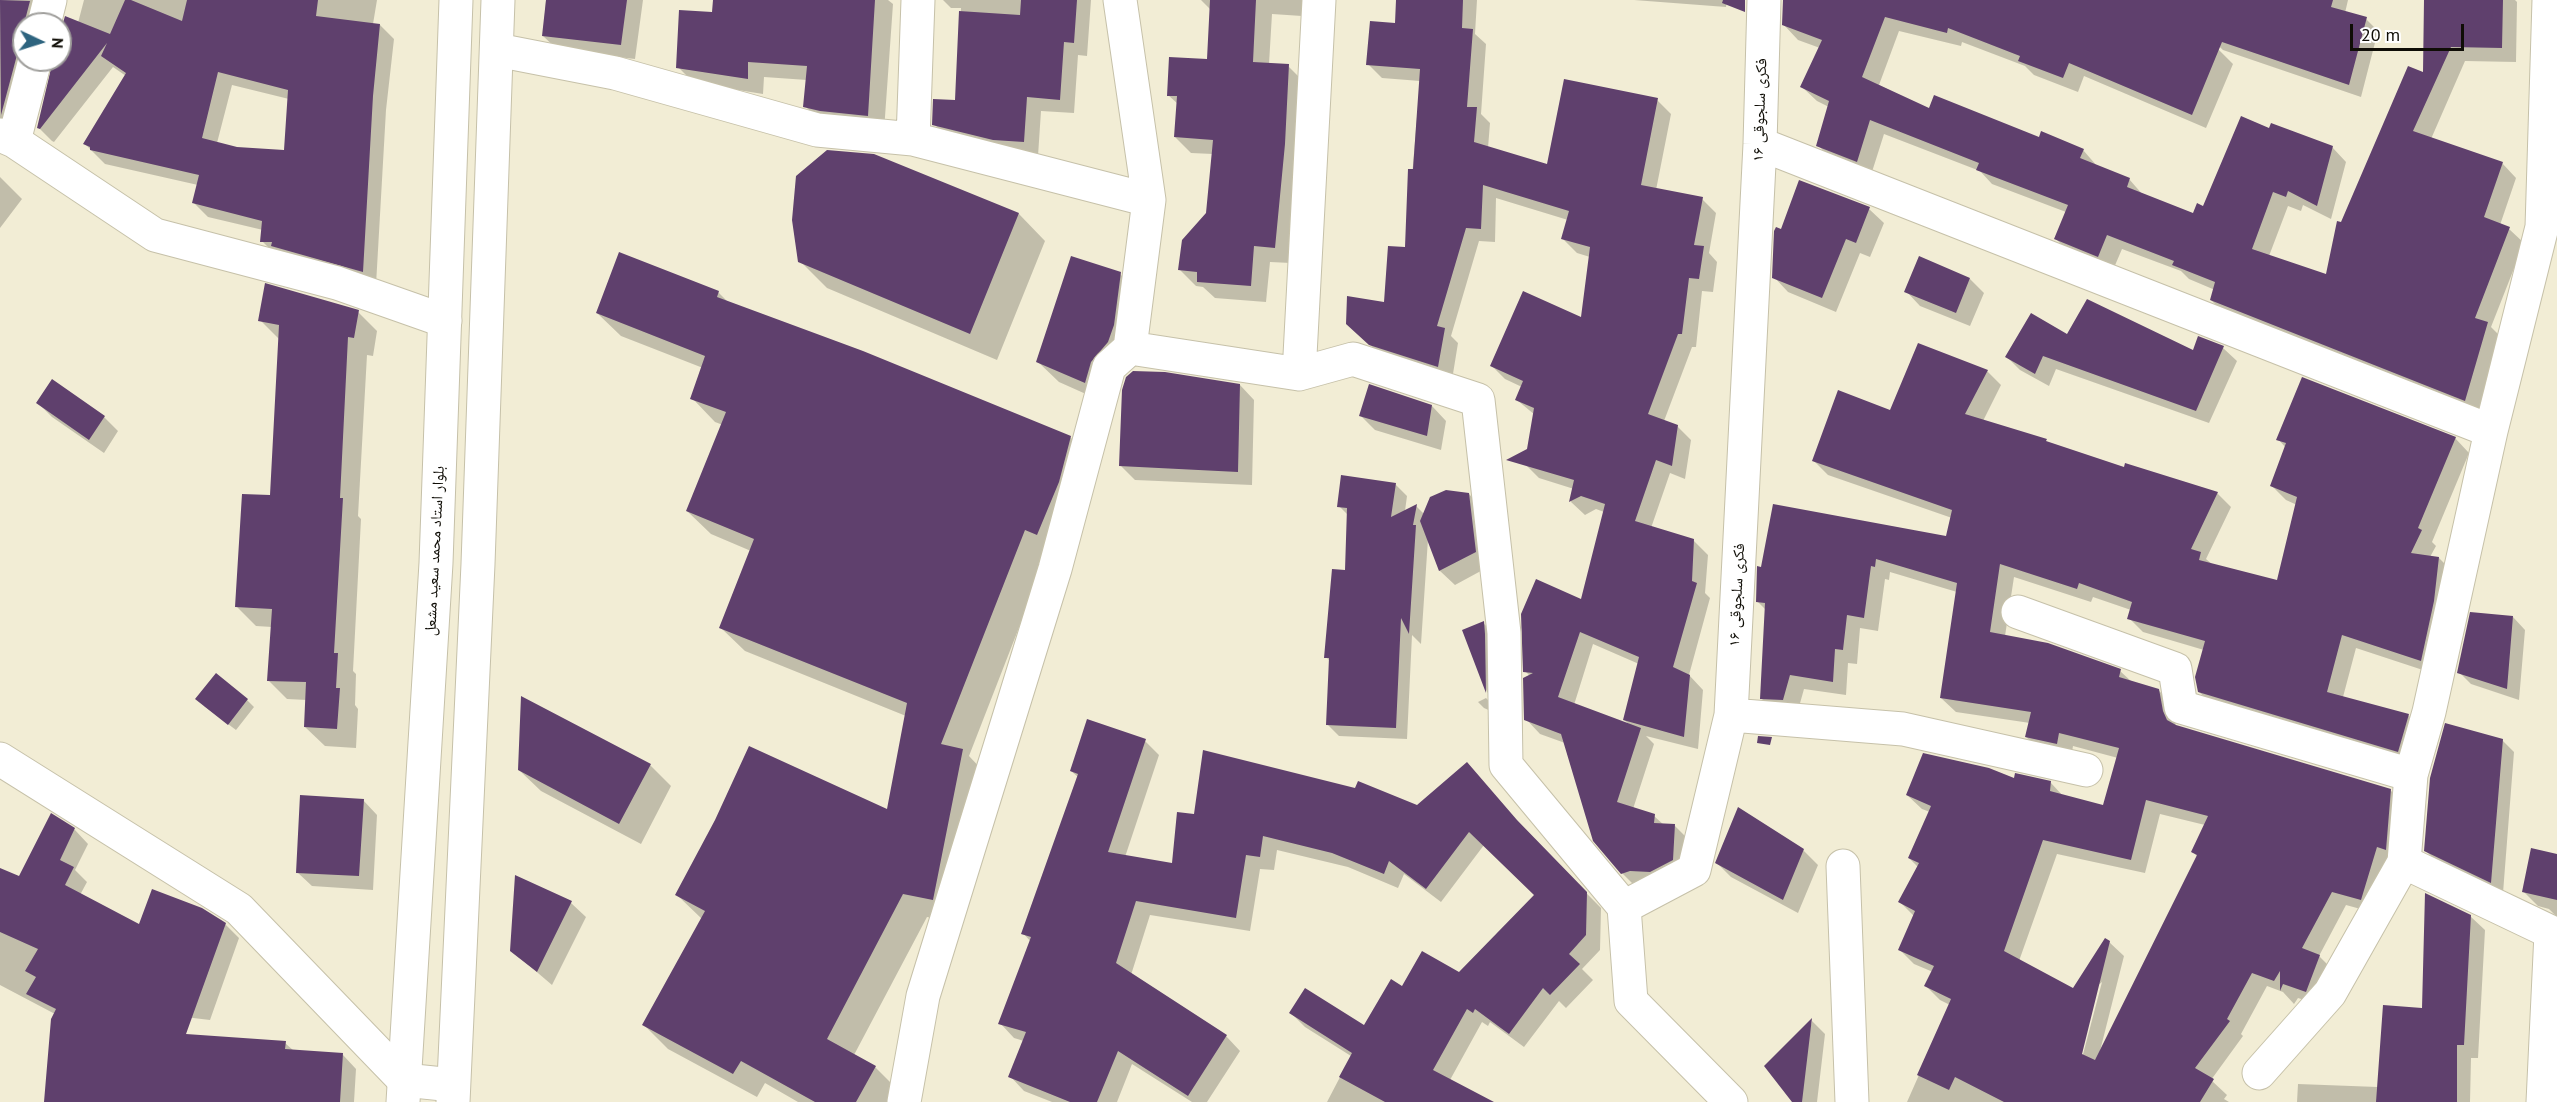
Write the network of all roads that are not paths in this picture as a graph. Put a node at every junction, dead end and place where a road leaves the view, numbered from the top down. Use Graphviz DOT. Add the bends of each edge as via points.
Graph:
graph roads {
  1 [pos="456,0"];
  2 [pos="498,0"];
  3 [pos="918,0"];
  4 [pos="1120,0"];
  5 [pos="1319,0"];
  6 [pos="1764,0"];
  7 [pos="2549,0"];
  8 [pos="496,50"];
  9 [pos="31,72"];
  10 [pos="7,138"];
  11 [pos="913,139"];
  12 [pos="1760,144"];
  13 [pos="1149,200"];
  14 [pos="445,321"];
  15 [pos="1130,348"];
  16 [pos="1299,374"];
  17 [pos="2491,431"];
  18 [pos="2018,612"];
  19 [pos="1731,714"];
  20 [pos="0,759"];
  21 [pos="2086,770"];
  22 [pos="2411,775"];
  23 [pos="2403,862"];
  24 [pos="1843,866"];
  25 [pos="1624,907"];
  26 [pos="2554,934"];
  27 [pos="2259,1073"];
  28 [pos="403,1091"];
  29 [pos="453,1094"];
  30 [pos="904,1102"];
  31 [pos="1731,1102"];
  32 [pos="1852,1102"];
  33 [pos="2543,1102"];
  1 -- 14 [label="street, بلوار استاد محمد سعید مشعل"];
  2 -- 8 [label="street"];
  3 -- 11 [label="street"];
  4 -- 13 [label="street"];
  5 -- 16 [label="street"];
  6 -- 12 [label="street, فکری سلجوقی ۱۶"];
  7 -- 17 [label="street" via="2542,227"];
  8 -- 11 [label="street" via="615,73 817,130"];
  8 -- 29 [label="street" via="478,575"];
  9 -- 10 [label="street"];
  10 -- 14 [label="street" via="155,235 337,283"];
  11 -- 13 [label="street"];
  12 -- 17 [label="street"];
  12 -- 19 [label="street, فکری سلجوقی ۱۶"];
  13 -- 15 [label="street"];
  14 -- 28 [label="street, بلوار استاد محمد سعید مشعل" via="436,563"];
  15 -- 16 [label="street"];
  15 -- 30 [label="street" via="1109,367 1055,569 923,996"];
  16 -- 25 [label="street" via="1353,359 1478,400 1504,633 1506,765"];
  17 -- 22 [label="street" via="2429,712"];
  18 -- 22 [label="street" via="2175,669 2181,707"];
  19 -- 21 [label="street" via="1903,729"];
  19 -- 25 [label="street, فکری سلجوقی ۱۶" via="1694,870"];
  20 -- 28 [label="street" via="239,909"];
  22 -- 23 [label="street"];
  23 -- 26 [label="street"];
  23 -- 27 [label="street" via="2330,993"];
  24 -- 32 [label="street"];
  25 -- 31 [label="street" via="1631,1001"];
  26 -- 33 [label="street"];
  28 -- 29 [label="street"];
}
